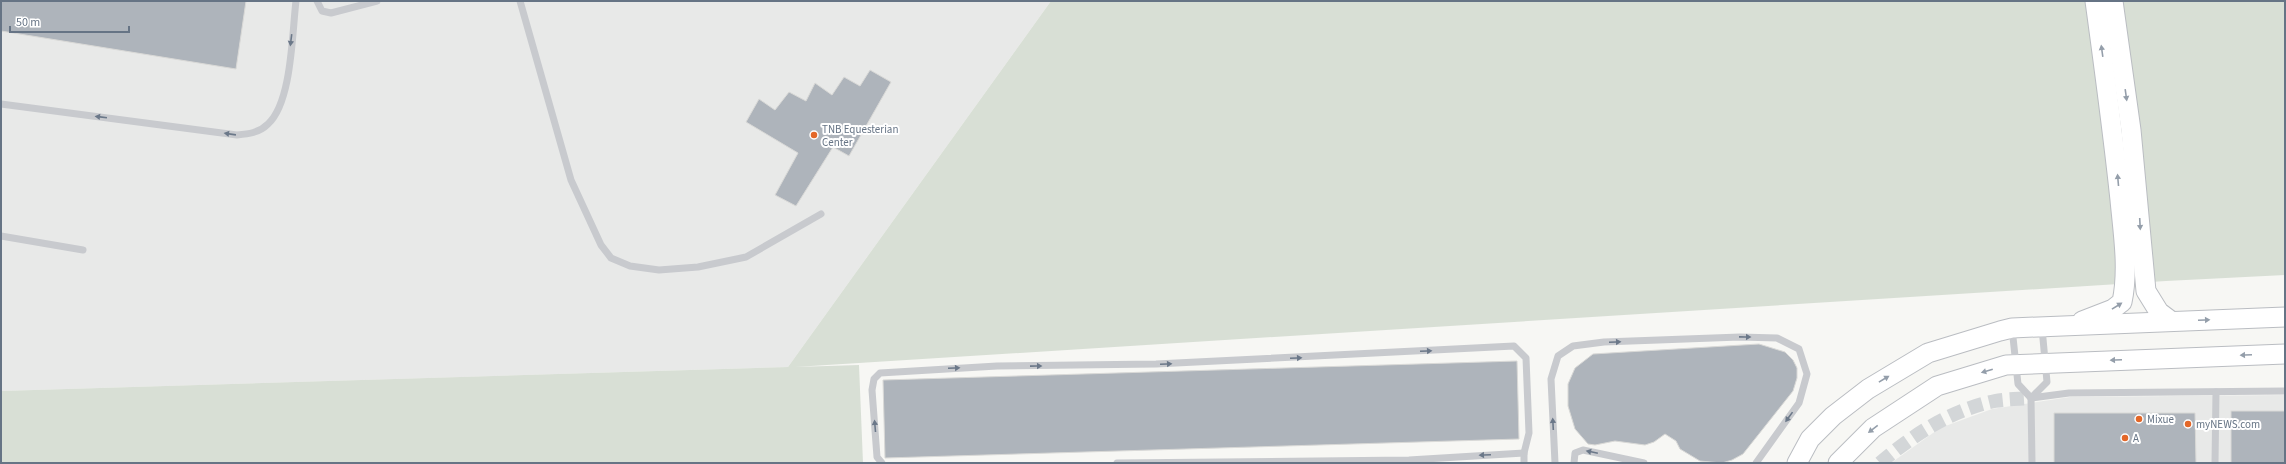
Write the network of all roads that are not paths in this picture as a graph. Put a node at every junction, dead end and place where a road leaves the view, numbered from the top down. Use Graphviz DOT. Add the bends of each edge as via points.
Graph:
graph roads {
  1 [pos="296,1"];
  2 [pos="317,1"];
  3 [pos="377,1"];
  4 [pos="520,1"];
  5 [pos="2095,1"];
  6 [pos="2113,1"];
  7 [pos="1,104"];
  8 [pos="821,214"];
  9 [pos="1,236"];
  10 [pos="83,250"];
  11 [pos="2285,317"];
  12 [pos="2171,321"];
  13 [pos="2068,327"];
  14 [pos="2012,328"];
  15 [pos="2042,328"];
  16 [pos="2285,354"];
  17 [pos="2045,363"];
  18 [pos="2016,364"];
  19 [pos="2285,391"];
  20 [pos="2216,392"];
  21 [pos="2031,398"];
  22 [pos="1524,453"];
  23 [pos="882,463"];
  24 [pos="1117,463"];
  25 [pos="1135,463"];
  26 [pos="1524,463"];
  27 [pos="1555,463"];
  28 [pos="1574,463"];
  29 [pos="1644,463"];
  30 [pos="1756,463"];
  31 [pos="1797,463"];
  32 [pos="1838,463"];
  33 [pos="2032,463"];
  34 [pos="2215,463"];
  1 -- 7 [label="lane, one-way" via="288,67 279,110 268,125 254,133 237,135"];
  2 -- 3 [label="lane" via="322,11 331,13"];
  4 -- 8 [label="lane" via="571,180 601,245 611,258 630,266 659,270 698,267 746,257"];
  13 -- 5 [label="street, one-way" via="2113,309 2122,302 2126,287 2114,136"];
  6 -- 12 [label="street, one-way" via="2131,130 2146,291 2159,312"];
  9 -- 10 [label="lane"];
  12 -- 11 [label="street, one-way"];
  12 -- 13 [label="street"];
  13 -- 15 [label="street"];
  14 -- 15 [label="street"];
  14 -- 18 [label="lane"];
  31 -- 14 [label="street, one-way" via="1810,439 1833,416 1868,389 1928,353"];
  15 -- 17 [label="lane"];
  16 -- 17 [label="street, one-way"];
  17 -- 18 [label="street"];
  17 -- 21 [label="lane" via="2046,382"];
  18 -- 21 [label="lane" via="2018,384"];
  18 -- 32 [label="street, one-way" via="1937,386 1873,428"];
  19 -- 20 [label="lane"];
  20 -- 21 [label="lane" via="2069,393"];
  20 -- 34 [label="lane"];
  21 -- 33 [label="lane"];
  23 -- 22 [label="lane, one-way" via="877,457 872,390 874,379 880,373 997,366 1156,364 1514,346 1526,358 1529,433"];
  22 -- 25 [label="lane, one-way" via="1409,460"];
  22 -- 26 [label="lane"];
  24 -- 25 [label="lane"];
  27 -- 30 [label="lane, one-way" via="1551,379 1558,356 1573,346 1604,342 1777,338 1799,349 1807,374 1799,403"];
  29 -- 28 [label="lane, one-way" via="1583,450 1575,453"];
}
